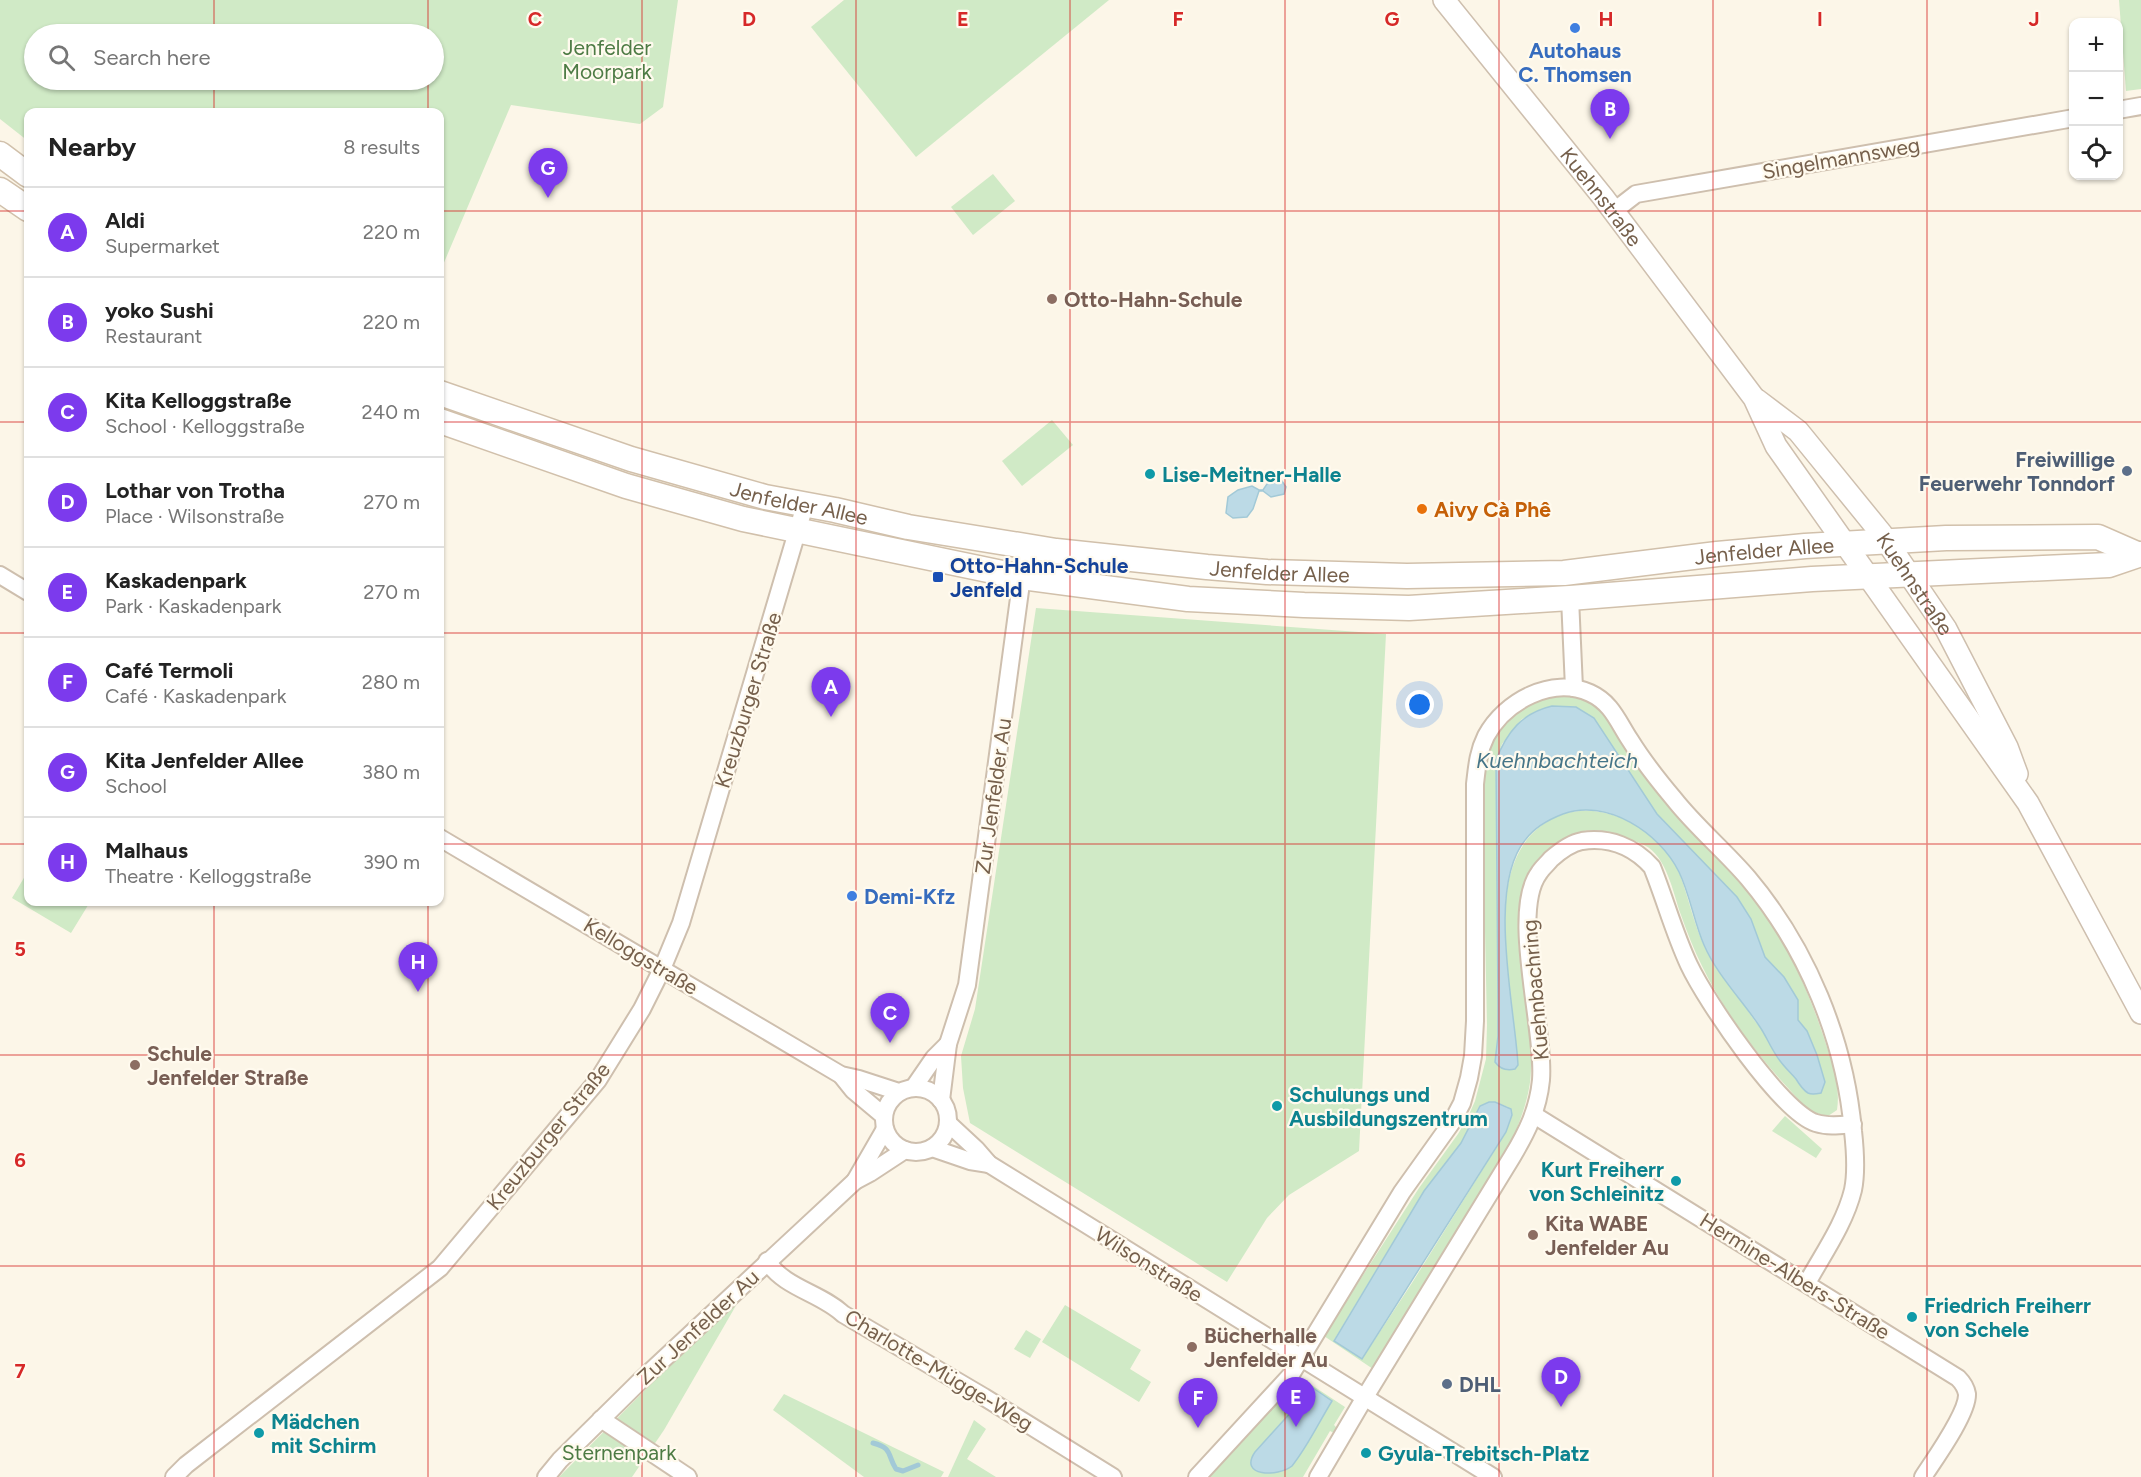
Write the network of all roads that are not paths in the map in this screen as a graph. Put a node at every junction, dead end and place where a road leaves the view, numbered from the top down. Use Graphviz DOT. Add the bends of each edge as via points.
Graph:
graph roads {
  1 [pos="1444,0"];
  2 [pos="2141,106"];
  3 [pos="2123,109"];
  4 [pos="2069,119"];
  5 [pos="0,154"];
  6 [pos="24,172"];
  7 [pos="0,190"];
  8 [pos="24,206"];
  9 [pos="1614,210"];
  10 [pos="444,394"];
  11 [pos="1754,398"];
  12 [pos="444,422"];
  13 [pos="806,505"];
  14 [pos="798,531"];
  15 [pos="1887,541"];
  16 [pos="1846,544"];
  17 [pos="1026,546"];
  18 [pos="2139,554"];
  19 [pos="1580,572"];
  20 [pos="0,575"];
  21 [pos="1910,575"];
  22 [pos="1022,577"];
  23 [pos="1869,577"];
  24 [pos="24,590"];
  25 [pos="1570,598"];
  26 [pos="1574,688"];
  27 [pos="2028,803"];
  28 [pos="444,840"];
  29 [pos="662,969"];
  30 [pos="2141,1013"];
  31 [pos="948,1044"];
  32 [pos="841,1075"];
  33 [pos="907,1090"];
  34 [pos="941,1100"];
  35 [pos="1534,1116"];
  36 [pos="885,1123"];
  37 [pos="948,1123"];
  38 [pos="1853,1124"];
  39 [pos="932,1148"];
  40 [pos="905,1150"];
  41 [pos="989,1164"];
  42 [pos="855,1181"];
  43 [pos="767,1261"];
  44 [pos="1807,1283"];
  45 [pos="1300,1358"];
  46 [pos="1365,1397"];
  47 [pos="601,1419"];
  48 [pos="174,1477"];
  49 [pos="546,1477"];
  50 [pos="688,1477"];
  51 [pos="1113,1477"];
  52 [pos="1197,1477"];
  53 [pos="1318,1477"];
  54 [pos="1493,1477"];
  55 [pos="1923,1477"];
  1 -- 9 [label="street, Kuehnstraße"];
  2 -- 3 [label="street"];
  4 -- 9 [label="street, Singelmannsweg" via="1636,194"];
  5 -- 6 [label="main road"];
  7 -- 8 [label="main road"];
  9 -- 11 [label="street, Kuehnstraße"];
  10 -- 13 [label="main road, Jenfelder Allee" via="632,459 765,498"];
  11 -- 15 [label="street, Kuehnstraße" via="1798,431"];
  11 -- 16 [label="street, Kuehnstraße" via="1776,446"];
  12 -- 14 [label="main road, Jenfelder Allee" via="626,486"];
  13 -- 14 [label="street, Kreuzburger Straße"];
  13 -- 17 [label="main road, Jenfelder Allee"];
  14 -- 22 [label="main road, Jenfelder Allee"];
  14 -- 29 [label="street, Kreuzburger Straße" via="683,914"];
  15 -- 16 [label="main road, Jenfelder Allee"];
  15 -- 18 [label="main road, Jenfelder Allee" via="2098,537"];
  15 -- 21 [label="street, Kuehnstraße"];
  16 -- 19 [label="main road, Jenfelder Allee" via="1717,554"];
  16 -- 23 [label="street, Kuehnstraße"];
  17 -- 19 [label="main road, Jenfelder Allee" via="1267,572 1407,576"];
  17 -- 22 [label="street, Zur Jenfelder Au"];
  18 -- 21 [label="main road, Jenfelder Allee" via="2109,565"];
  19 -- 25 [label="main road"];
  20 -- 24 [label="street"];
  21 -- 23 [label="main road, Jenfelder Allee"];
  21 -- 27 [label="street, Kuehnstraße" via="1946,629 2007,747"];
  22 -- 25 [label="main road, Jenfelder Allee" via="1188,599 1304,605 1409,608"];
  22 -- 31 [label="street, Zur Jenfelder Au" via="967,985"];
  23 -- 25 [label="main road, Jenfelder Allee"];
  23 -- 27 [label="street, Kuehnstraße"];
  25 -- 26 [label="street"];
  26 -- 38 [label="street" via="1602,700 1613,711 1657,778 1748,879 1780,922 1806,969 1831,1030 1844,1070"];
  26 -- 45 [label="street" via="1553,687 1519,701 1487,735 1477,758 1473,1056 1462,1103"];
  27 -- 30 [label="street, Kuehnstraße"];
  28 -- 29 [label="street, Kelloggstraße"];
  29 -- 32 [label="street, Kelloggstraße"];
  29 -- 48 [label="street, Kreuzburger Straße" via="598,1080 440,1269"];
  31 -- 33 [label="street, Zur Jenfelder Au"];
  31 -- 34 [label="street, Zur Jenfelder Au"];
  32 -- 33 [label="street, Kelloggstraße"];
  32 -- 36 [label="street, Kelloggstraße"];
  33 -- 34 [label="street" via="927,1089"];
  33 -- 36 [label="street" via="889,1102"];
  34 -- 37 [label="street"];
  35 -- 38 [label="street, Kuehnbachring" via="1542,1062 1528,955 1528,901 1538,874 1558,852 1580,841 1603,840 1625,846 1652,867 1689,965 1755,1066 1797,1113 1816,1123"];
  35 -- 44 [label="street, Hermine-Albers-Straße"];
  35 -- 46 [label="street, Kuehnbachring"];
  36 -- 40 [label="street" via="892,1142"];
  36 -- 42 [label="street, Zur Jenfelder Au"];
  37 -- 39 [label="street" via="945,1135"];
  37 -- 41 [label="street, Wilsonstraße"];
  38 -- 44 [label="street" via="1853,1188"];
  39 -- 40 [label="street" via="921,1152"];
  39 -- 41 [label="street, Wilsonstraße"];
  40 -- 42 [label="street, Zur Jenfelder Au"];
  41 -- 45 [label="street, Wilsonstraße"];
  42 -- 43 [label="street, Zur Jenfelder Au"];
  43 -- 47 [label="street, Zur Jenfelder Au"];
  43 -- 51 [label="street, Charlotte-Mügge-Weg" via="796,1286 833,1304 843,1314"];
  44 -- 55 [label="street, Hermine-Albers-Straße" via="1954,1374 1965,1387 1967,1398 1962,1413"];
  45 -- 46 [label="street, Wilsonstraße"];
  45 -- 52 [label="street" via="1290,1376"];
  46 -- 53 [label="street, Kuehnbachring"];
  46 -- 54 [label="street, Wilsonstraße"];
  47 -- 49 [label="street, Zur Jenfelder Au"];
  47 -- 50 [label="street"];
}
